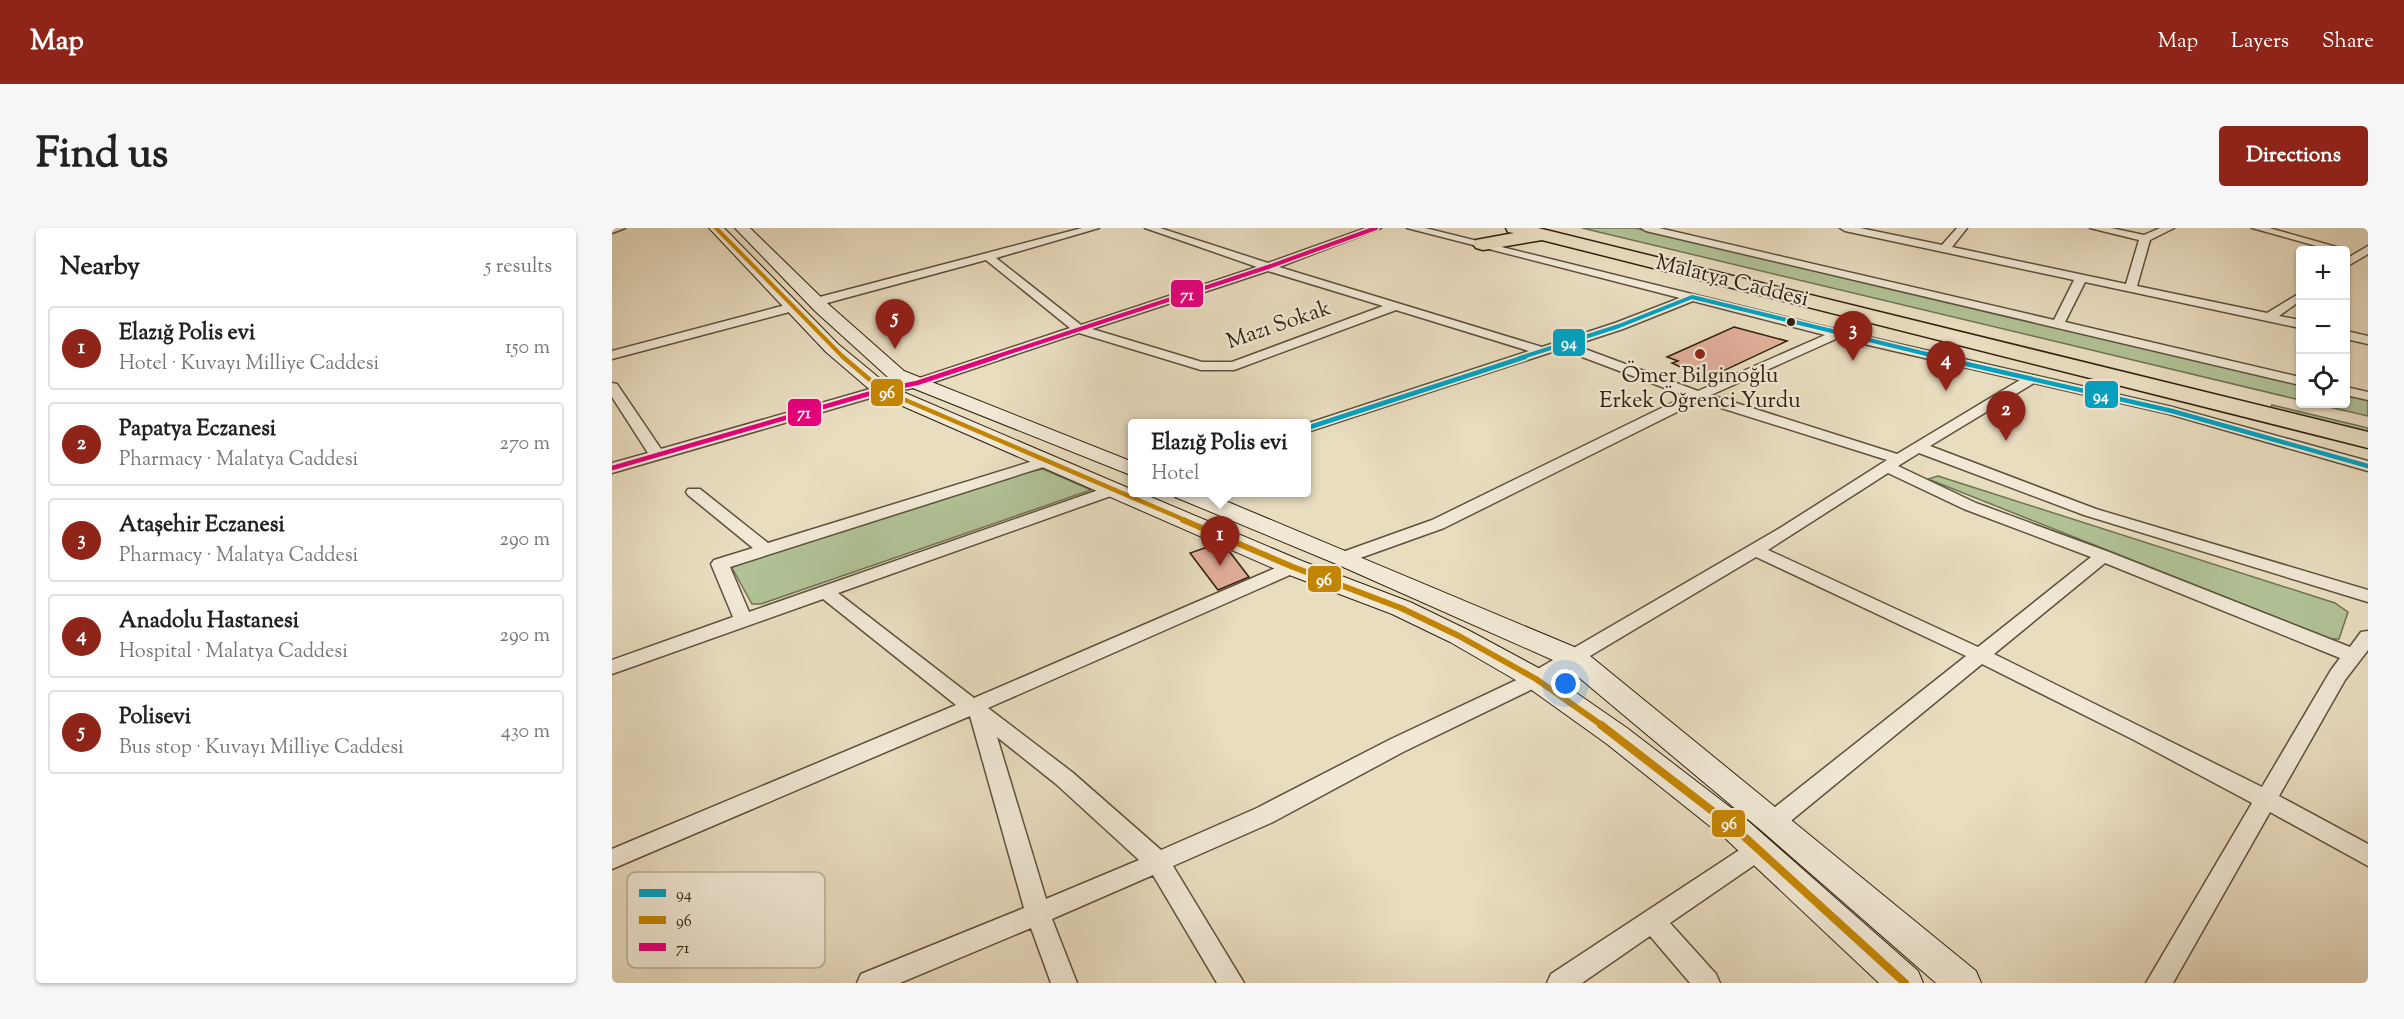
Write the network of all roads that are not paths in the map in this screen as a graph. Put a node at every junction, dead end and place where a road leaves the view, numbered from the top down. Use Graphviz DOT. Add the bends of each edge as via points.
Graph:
graph roads {
  1 [pos="620,228"];
  2 [pos="716,228"];
  3 [pos="741,228"];
  4 [pos="1094,228"];
  5 [pos="1150,228"];
  6 [pos="1376,228"];
  7 [pos="1412,228"];
  8 [pos="1515,228"];
  9 [pos="1646,228"];
  10 [pos="1845,228"];
  11 [pos="1962,228"];
  12 [pos="2095,228"];
  13 [pos="2169,228"];
  14 [pos="2257,228"];
  15 [pos="612,230"];
  16 [pos="1550,231"];
  17 [pos="2145,238"];
  18 [pos="1484,244"];
  19 [pos="2325,246"];
  20 [pos="1945,249"];
  21 [pos="2350,252"];
  22 [pos="2365,254"];
  23 [pos="987,256"];
  24 [pos="2350,262"];
  25 [pos="1268,267"];
  26 [pos="2081,278"];
  27 [pos="2130,289"];
  28 [pos="1692,297"];
  29 [pos="2296,299"];
  30 [pos="816,302"];
  31 [pos="1395,306"];
  32 [pos="793,307"];
  33 [pos="2270,317"];
  34 [pos="2296,323"];
  35 [pos="2058,325"];
  36 [pos="1078,329"];
  37 [pos="1837,334"];
  38 [pos="2350,336"];
  39 [pos="2368,340"];
  40 [pos="1562,345"];
  41 [pos="1542,351"];
  42 [pos="612,355"];
  43 [pos="2050,361"];
  44 [pos="2031,379"];
  45 [pos="2296,380"];
  46 [pos="917,383"];
  47 [pos="612,387"];
  48 [pos="882,390"];
  49 [pos="2350,392"];
  50 [pos="1698,396"];
  51 [pos="2368,396"];
  52 [pos="2368,423"];
  53 [pos="1311,427"];
  54 [pos="2368,440"];
  55 [pos="1918,447"];
  56 [pos="657,455"];
  57 [pos="1048,460"];
  58 [pos="1893,463"];
  59 [pos="2368,466"];
  60 [pos="612,468"];
  61 [pos="1128,468"];
  62 [pos="1116,489"];
  63 [pos="693,492"];
  64 [pos="1128,494"];
  65 [pos="1134,497"];
  66 [pos="1195,497"];
  67 [pos="765,549"];
  68 [pos="1755,550"];
  69 [pos="2103,556"];
  70 [pos="1343,558"];
  71 [pos="1293,567"];
  72 [pos="825,592"];
  73 [pos="2368,596"];
  74 [pos="744,621"];
  75 [pos="2368,637"];
  76 [pos="1981,655"];
  77 [pos="2353,656"];
  78 [pos="1574,658"];
  79 [pos="612,667"];
  80 [pos="1536,679"];
  81 [pos="976,711"];
  82 [pos="2267,797"];
  83 [pos="1773,822"];
  84 [pos="1758,850"];
  85 [pos="2368,856"];
  86 [pos="612,860"];
  87 [pos="1158,862"];
  88 [pos="1038,913"];
  89 [pos="1652,921"];
  90 [pos="870,983"];
  91 [pos="1064,983"];
  92 [pos="1231,983"];
  93 [pos="1560,983"];
  94 [pos="1707,983"];
  95 [pos="1905,983"];
  96 [pos="1963,983"];
  97 [pos="2159,983"];
  1 -- 15 [label="street"];
  2 -- 32 [label="main road"];
  3 -- 30 [label="main road"];
  4 -- 23 [label="street"];
  5 -- 25 [label="street"];
  6 -- 25 [label="street"];
  7 -- 18 [label="street"];
  8 -- 16 [label="highway, Malatya Caddesi"];
  9 -- 35 [label="street"];
  10 -- 20 [label="street"];
  11 -- 20 [label="street"];
  12 -- 17 [label="street"];
  13 -- 17 [label="street"];
  14 -- 19 [label="street"];
  16 -- 18 [label="highway"];
  16 -- 43 [label="highway, Malatya Caddesi"];
  16 -- 52 [label="highway, Malatya Caddesi"];
  17 -- 27 [label="street"];
  18 -- 28 [label="street"];
  20 -- 26 [label="street"];
  21 -- 22 [label="street"];
  22 -- 24 [label="street"];
  23 -- 30 [label="street"];
  23 -- 36 [label="street, Mazı Sokak"];
  25 -- 31 [label="street"];
  25 -- 36 [label="street"];
  26 -- 27 [label="street"];
  26 -- 35 [label="street"];
  27 -- 33 [label="street"];
  28 -- 37 [label="street"];
  28 -- 40 [label="street"];
  29 -- 33 [label="street"];
  30 -- 46 [label="main road" via="897,375"];
  31 -- 36 [label="street, Mazı Sokak" via="1234,366 1201,366"];
  31 -- 41 [label="street"];
  32 -- 42 [label="street"];
  32 -- 48 [label="main road" via="832,348"];
  33 -- 34 [label="street"];
  35 -- 45 [label="street"];
  36 -- 46 [label="street"];
  37 -- 44 [label="street"];
  37 -- 50 [label="street"];
  38 -- 39 [label="street"];
  40 -- 41 [label="street"];
  40 -- 50 [label="street"];
  41 -- 53 [label="street"];
  43 -- 44 [label="highway"];
  43 -- 54 [label="highway, Malatya Caddesi"];
  44 -- 55 [label="street"];
  44 -- 59 [label="street" via="2172,411"];
  46 -- 48 [label="street"];
  46 -- 61 [label="main road"];
  47 -- 56 [label="street"];
  48 -- 56 [label="street"];
  48 -- 57 [label="main road"];
  49 -- 51 [label="street"];
  50 -- 58 [label="street"];
  50 -- 70 [label="street" via="1438,524"];
  55 -- 58 [label="street"];
  55 -- 73 [label="street" via="2090,512"];
  56 -- 60 [label="street"];
  57 -- 62 [label="main road"];
  57 -- 67 [label="street"];
  58 -- 68 [label="street"];
  58 -- 69 [label="street" via="1970,506"];
  62 -- 64 [label="main road"];
  62 -- 72 [label="street"];
  63 -- 67 [label="street"];
  65 -- 71 [label="main road"];
  66 -- 70 [label="main road"];
  67 -- 74 [label="street" via="720,564"];
  68 -- 76 [label="street"];
  68 -- 78 [label="street"];
  69 -- 76 [label="street"];
  69 -- 77 [label="street"];
  70 -- 78 [label="main road"];
  71 -- 80 [label="main road" via="1401,608"];
  71 -- 81 [label="street"];
  72 -- 74 [label="street"];
  72 -- 81 [label="street"];
  74 -- 79 [label="street"];
  75 -- 77 [label="street"];
  76 -- 82 [label="street"];
  76 -- 83 [label="street"];
  77 -- 82 [label="street"];
  78 -- 80 [label="street"];
  78 -- 83 [label="main road"];
  80 -- 84 [label="main road" via="1617,736"];
  80 -- 87 [label="street" via="1265,815"];
  81 -- 86 [label="street"];
  81 -- 87 [label="street" via="1064,778"];
  81 -- 88 [label="street"];
  82 -- 85 [label="street"];
  82 -- 97 [label="street"];
  83 -- 96 [label="main road"];
  84 -- 89 [label="street"];
  84 -- 95 [label="main road"];
  87 -- 88 [label="street"];
  87 -- 92 [label="street"];
  88 -- 90 [label="street"];
  88 -- 91 [label="street"];
  89 -- 93 [label="street"];
  89 -- 94 [label="street"];
}
